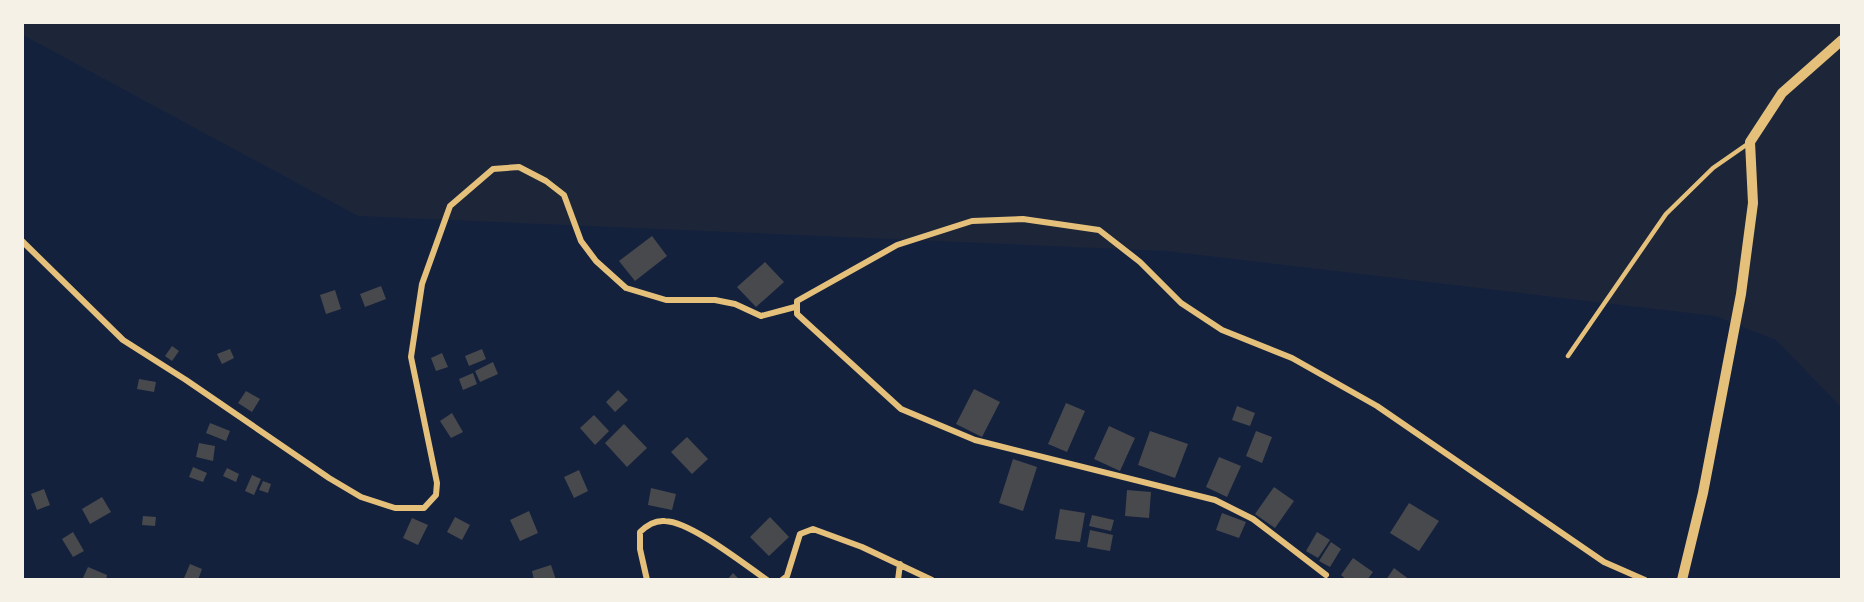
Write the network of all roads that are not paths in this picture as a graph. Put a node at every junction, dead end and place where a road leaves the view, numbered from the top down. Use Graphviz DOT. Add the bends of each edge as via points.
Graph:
graph roads {
  1 [pos="1842,40"];
  2 [pos="1750,142"];
  3 [pos="22,241"];
  4 [pos="795,307"];
  5 [pos="1568,356"];
  6 [pos="900,564"];
  7 [pos="1326,575"];
  8 [pos="647,579"];
  9 [pos="767,579"];
  10 [pos="782,579"];
  11 [pos="898,579"];
  12 [pos="932,579"];
  13 [pos="1645,579"];
  14 [pos="1682,579"];
  1 -- 2 [label="street" via="1782,93"];
  2 -- 5 [label="lane" via="1713,168 1665,214"];
  2 -- 14 [label="street" via="1754,203 1741,294 1703,493"];
  3 -- 4 [label="street" via="123,340 329,478 361,497 395,508 424,508 436,495 437,483 411,357 422,284 450,206 493,169 519,167 564,195 581,241 626,288 666,300 735,304 761,316"];
  4 -- 7 [label="street" via="797,314 901,409 975,440 1215,500 1253,519"];
  4 -- 13 [label="street" via="801,297 897,245 972,221 1023,219 1099,230 1140,262 1180,303 1222,330 1292,358 1377,406 1604,562"];
  6 -- 10 [label="street" via="813,529 798,538 787,576"];
  6 -- 11 [label="street"];
  6 -- 12 [label="street"];
  8 -- 9 [label="street" via="640,532 646,525 667,521 698,534"];
}
